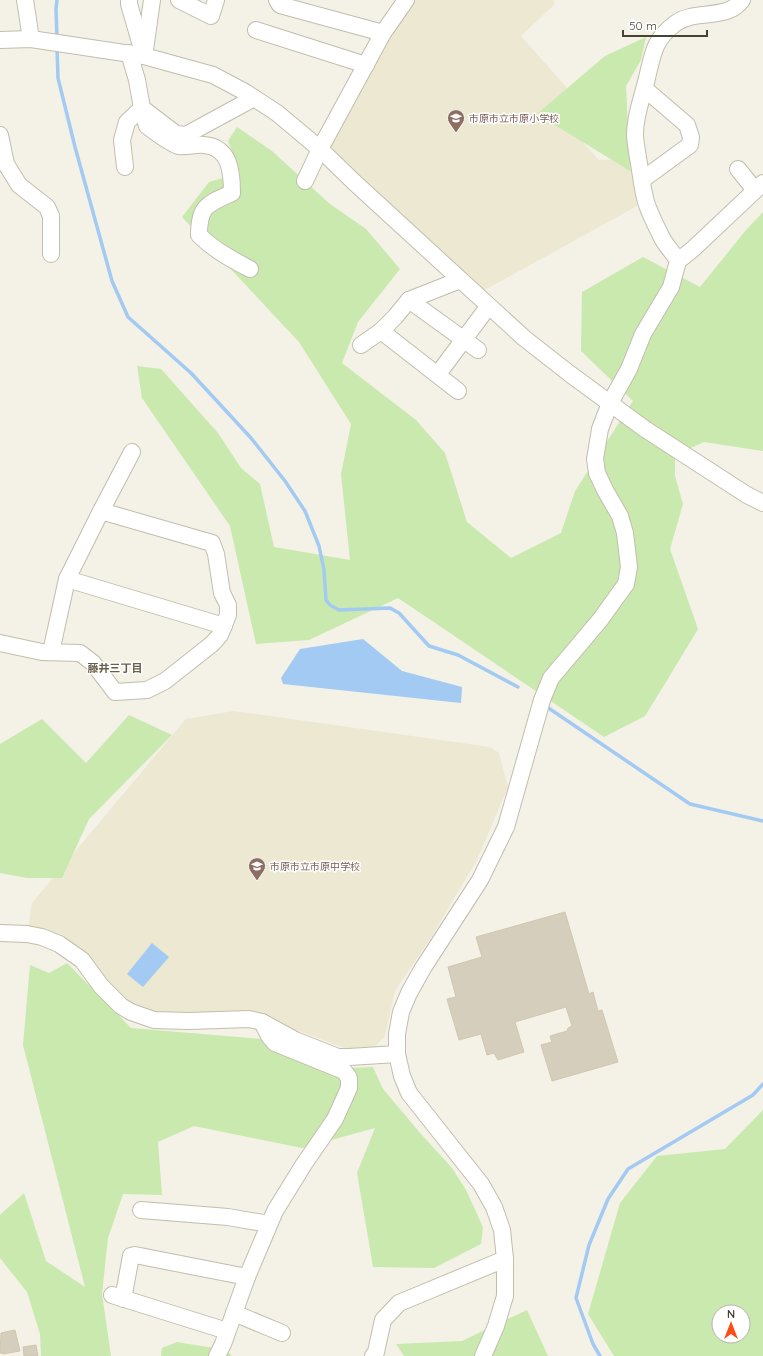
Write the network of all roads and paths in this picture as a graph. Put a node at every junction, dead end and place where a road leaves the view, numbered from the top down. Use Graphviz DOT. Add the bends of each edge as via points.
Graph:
graph roads {
  1 [pos="25,0"];
  2 [pos="129,0"];
  3 [pos="152,0"];
  4 [pos="179,0"];
  5 [pos="216,0"];
  6 [pos="277,0"];
  7 [pos="742,0"];
  8 [pos="401,2"];
  9 [pos="256,30"];
  10 [pos="383,33"];
  11 [pos="31,39"];
  12 [pos="0,40"];
  13 [pos="137,54"];
  14 [pos="366,65"];
  15 [pos="645,89"];
  16 [pos="254,98"];
  17 [pos="142,108"];
  18 [pos="0,135"];
  19 [pos="320,149"];
  20 [pos="125,167"];
  21 [pos="738,169"];
  22 [pos="642,180"];
  23 [pos="305,181"];
  24 [pos="759,187"];
  25 [pos="51,254"];
  26 [pos="678,261"];
  27 [pos="250,269"];
  28 [pos="460,280"];
  29 [pos="409,300"];
  30 [pos="488,307"];
  31 [pos="381,331"];
  32 [pos="463,340"];
  33 [pos="361,345"];
  34 [pos="478,350"];
  35 [pos="438,374"];
  36 [pos="458,390"];
  37 [pos="610,404"];
  38 [pos="132,452"];
  39 [pos="763,504"];
  40 [pos="101,511"];
  41 [pos="67,579"];
  42 [pos="224,626"];
  43 [pos="0,643"];
  44 [pos="51,652"];
  45 [pos="0,933"];
  46 [pos="262,1022"];
  47 [pos="397,1054"];
  48 [pos="141,1210"];
  49 [pos="269,1224"];
  50 [pos="506,1259"];
  51 [pos="246,1277"];
  52 [pos="234,1313"];
  53 [pos="227,1331"];
  54 [pos="282,1333"];
  55 [pos="217,1356"];
  56 [pos="373,1356"];
  57 [pos="483,1356"];
  1 -- 11 [label="street"];
  2 -- 13 [label="street"];
  3 -- 13 [label="street"];
  4 -- 5 [label="street" via="211,16"];
  6 -- 10 [label="street" via="280,5"];
  7 -- 15 [label="street" via="738,6 723,12 687,17 666,30 655,48"];
  8 -- 10 [label="street"];
  9 -- 14 [label="street"];
  10 -- 14 [label="street"];
  11 -- 12 [label="street"];
  11 -- 13 [label="street"];
  13 -- 16 [label="street" via="213,75"];
  13 -- 17 [label="street" via="137,80"];
  14 -- 19 [label="street"];
  15 -- 22 [label="street" via="638,108 635,134"];
  15 -- 22 [label="street" via="687,125 691,137 690,145"];
  16 -- 17 [label="street" via="186,135 176,134"];
  16 -- 19 [label="street" via="277,113"];
  17 -- 20 [label="street" via="127,122 122,140"];
  17 -- 27 [label="street" via="147,126 178,146 205,145 220,150 228,162 232,193 204,209 199,221 199,235 227,258"];
  18 -- 25 [label="street" via="6,164 19,185 47,207 51,216"];
  19 -- 23 [label="street"];
  19 -- 28 [label="street"];
  21 -- 24 [label="street"];
  22 -- 26 [label="street" via="647,206 662,238"];
  24 -- 26 [label="street"];
  26 -- 37 [label="street" via="671,287 644,334"];
  28 -- 29 [label="street"];
  28 -- 30 [label="street"];
  29 -- 31 [label="street"];
  29 -- 32 [label="street"];
  30 -- 32 [label="street"];
  30 -- 37 [label="street"];
  31 -- 33 [label="street"];
  31 -- 35 [label="street"];
  32 -- 34 [label="street"];
  32 -- 35 [label="street"];
  35 -- 36 [label="street"];
  37 -- 39 [label="street" via="657,438"];
  37 -- 47 [label="street" via="600,429 595,459 597,473 620,516 625,533 629,568 626,584 600,620 551,678 542,700 506,827 480,880 409,993 401,1012"];
  38 -- 40 [label="street"];
  40 -- 41 [label="street"];
  40 -- 42 [label="street" via="212,543 222,593 228,605"];
  41 -- 42 [label="street"];
  41 -- 44 [label="street"];
  42 -- 44 [label="street" via="212,644 165,681 147,690 115,692 93,663 80,653"];
  43 -- 44 [label="street"];
  45 -- 46 [label="street" via="27,934 59,944 82,960 101,986 121,1006 154,1020 249,1019"];
  46 -- 47 [label="street" via="295,1040 338,1057"];
  46 -- 49 [label="street" via="275,1042 344,1071 349,1078 349,1088 335,1119"];
  47 -- 50 [label="street" via="409,1093 481,1184 494,1207 502,1230"];
  48 -- 49 [label="street" via="228,1217"];
  49 -- 51 [label="street"];
  50 -- 56 [label="street" via="399,1303 383,1320"];
  50 -- 57 [label="street" via="505,1296"];
  51 -- 52 [label="street"];
  51 -- 53 [label="street" via="131,1256 117,1297"];
  52 -- 53 [label="street"];
  52 -- 54 [label="street"];
  53 -- 55 [label="street"];
}
